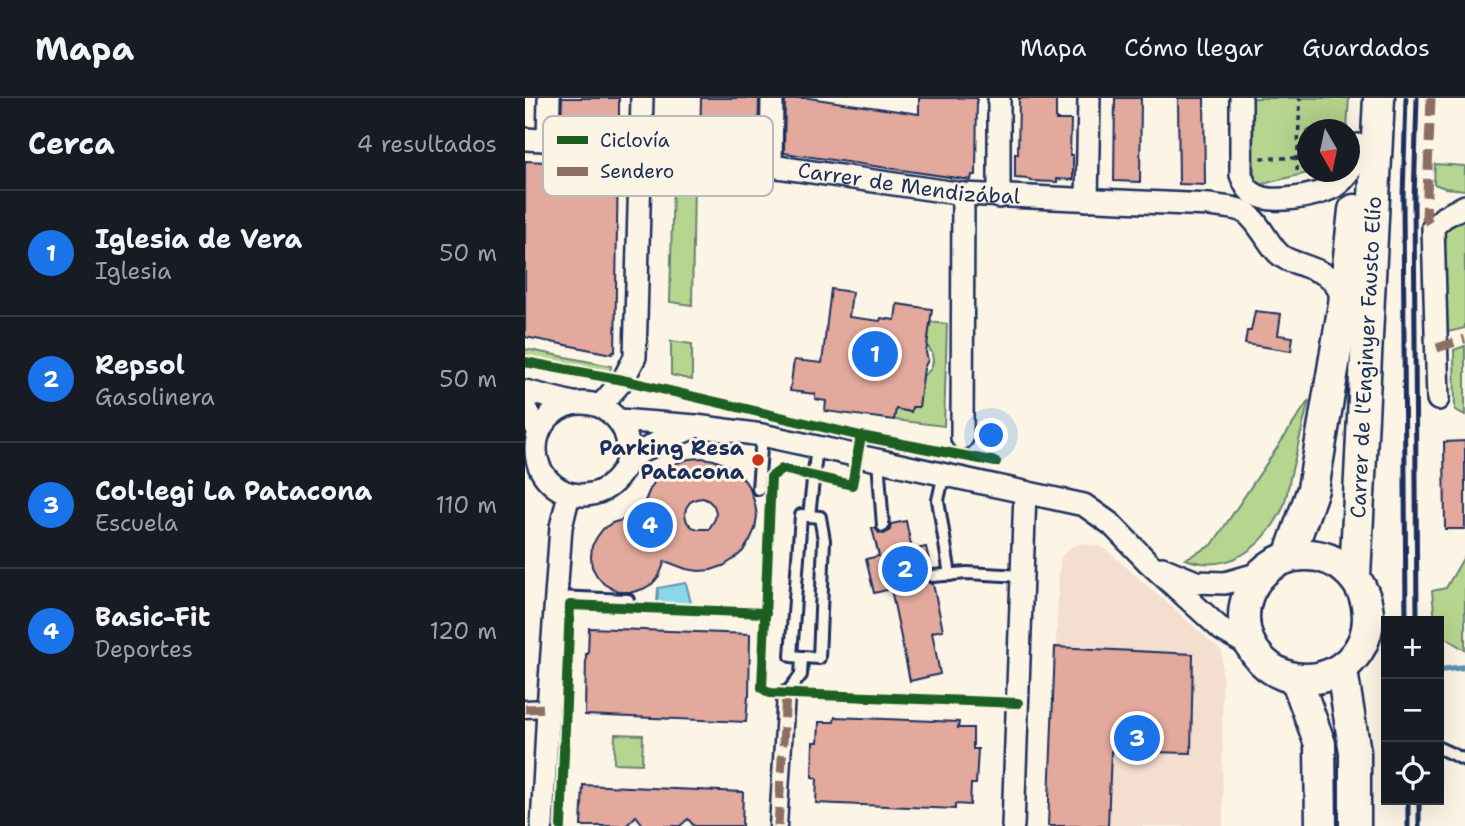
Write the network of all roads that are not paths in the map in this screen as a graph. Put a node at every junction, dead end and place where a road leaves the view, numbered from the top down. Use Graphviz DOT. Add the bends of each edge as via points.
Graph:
graph roads {
  1 [pos="549,98"];
  2 [pos="642,98"];
  3 [pos="772,98"];
  4 [pos="999,98"];
  5 [pos="1089,98"];
  6 [pos="1241,98"];
  7 [pos="1360,98"];
  8 [pos="1379,98"];
  9 [pos="549,116"];
  10 [pos="641,116"];
  11 [pos="772,116"];
  12 [pos="1357,119"];
  13 [pos="525,139"];
  14 [pos="543,140"];
  15 [pos="773,166"];
  16 [pos="1241,167"];
  17 [pos="1340,182"];
  18 [pos="1352,182"];
  19 [pos="963,194"];
  20 [pos="639,196"];
  21 [pos="999,197"];
  22 [pos="1087,200"];
  23 [pos="1210,205"];
  24 [pos="1465,206"];
  25 [pos="1344,304"];
  26 [pos="525,391"];
  27 [pos="1438,399"];
  28 [pos="573,404"];
  29 [pos="600,406"];
  30 [pos="525,408"];
  31 [pos="619,419"];
  32 [pos="696,426"];
  33 [pos="539,432"];
  34 [pos="762,435"];
  35 [pos="962,438"];
  36 [pos="817,446"];
  37 [pos="628,459"];
  38 [pos="878,460"];
  39 [pos="944,474"];
  40 [pos="758,489"];
  41 [pos="1025,492"];
  42 [pos="569,494"];
  43 [pos="809,516"];
  44 [pos="883,526"];
  45 [pos="1289,556"];
  46 [pos="1148,562"];
  47 [pos="1260,573"];
  48 [pos="950,575"];
  49 [pos="933,576"];
  50 [pos="1022,576"];
  51 [pos="1355,576"];
  52 [pos="555,597"];
  53 [pos="628,600"];
  54 [pos="1253,648"];
  55 [pos="802,657"];
  56 [pos="1342,671"];
  57 [pos="1297,681"];
  58 [pos="786,694"];
  59 [pos="548,708"];
  60 [pos="525,709"];
  61 [pos="1444,750"];
  62 [pos="1465,760"];
  63 [pos="542,826"];
  64 [pos="778,826"];
  65 [pos="1013,826"];
  66 [pos="1321,826"];
  67 [pos="1355,826"];
  1 -- 9 [label="street"];
  2 -- 10 [label="street"];
  3 -- 11 [label="street"];
  4 -- 21 [label="street"];
  5 -- 22 [label="street"];
  6 -- 16 [label="street"];
  7 -- 12 [label="main road, Carrer de l'Enginyer Fausto Elío"];
  8 -- 51 [label="main road, Carrer de l'Enginyer Fausto Elío"];
  13 -- 14 [label="street, Carrer de Mendizábal"];
  15 -- 19 [label="street, Carrer de Mendizábal"];
  16 -- 17 [label="street, Carrer de l'Enginyer Fausto Elío" via="1245,186 1261,198 1279,200 1322,192"];
  16 -- 23 [label="street" via="1233,195"];
  18 -- 25 [label="main road, Carrer de l'Enginyer Fausto Elío" via="1353,227"];
  19 -- 21 [label="street, Carrer de Mendizábal"];
  19 -- 35 [label="street"];
  20 -- 29 [label="street" via="635,357 623,380"];
  21 -- 22 [label="street, Carrer de Mendizábal"];
  22 -- 23 [label="street, Carrer de Mendizábal"];
  23 -- 25 [label="street, Carrer de Mendizábal" via="1242,211 1279,254 1334,280"];
  24 -- 27 [label="street" via="1433,227"];
  25 -- 45 [label="main road, Carrer de l'Enginyer Fausto Elío" via="1313,489"];
  26 -- 28 [label="street"];
  28 -- 29 [label="street"];
  28 -- 33 [label="street" via="547,418"];
  29 -- 31 [label="street"];
  30 -- 33 [label="street"];
  31 -- 32 [label="street"];
  31 -- 37 [label="street" via="629,445"];
  32 -- 34 [label="street"];
  32 -- 37 [label="street"];
  33 -- 42 [label="street" via="538,463 545,477"];
  34 -- 36 [label="street"];
  34 -- 40 [label="lane"];
  36 -- 38 [label="street"];
  36 -- 43 [label="lane"];
  37 -- 42 [label="street" via="613,485 585,496"];
  38 -- 39 [label="street"];
  38 -- 44 [label="lane"];
  39 -- 41 [label="street"];
  39 -- 48 [label="lane" via="937,500"];
  41 -- 46 [label="street" via="1084,505 1111,524"];
  41 -- 50 [label="street"];
  42 -- 52 [label="street"];
  43 -- 55 [label="lane" via="801,515 791,656"];
  43 -- 55 [label="lane" via="820,517 824,540 819,658"];
  45 -- 47 [label="main road"];
  45 -- 51 [label="main road" via="1325,556"];
  46 -- 47 [label="street" via="1196,582 1225,583"];
  46 -- 54 [label="street" via="1222,630"];
  47 -- 54 [label="main road" via="1246,613"];
  48 -- 49 [label="lane"];
  48 -- 50 [label="lane"];
  50 -- 65 [label="street"];
  51 -- 56 [label="main road" via="1366,616 1363,636"];
  52 -- 53 [label="lane"];
  52 -- 59 [label="street"];
  54 -- 57 [label="main road" via="1274,671"];
  55 -- 58 [label="lane" via="801,675"];
  56 -- 57 [label="main road"];
  56 -- 67 [label="main road" via="1355,752"];
  57 -- 66 [label="main road" via="1320,744"];
  58 -- 64 [label="street"];
  59 -- 60 [label="street"];
  59 -- 63 [label="street"];
  61 -- 62 [label="lane"];
}
